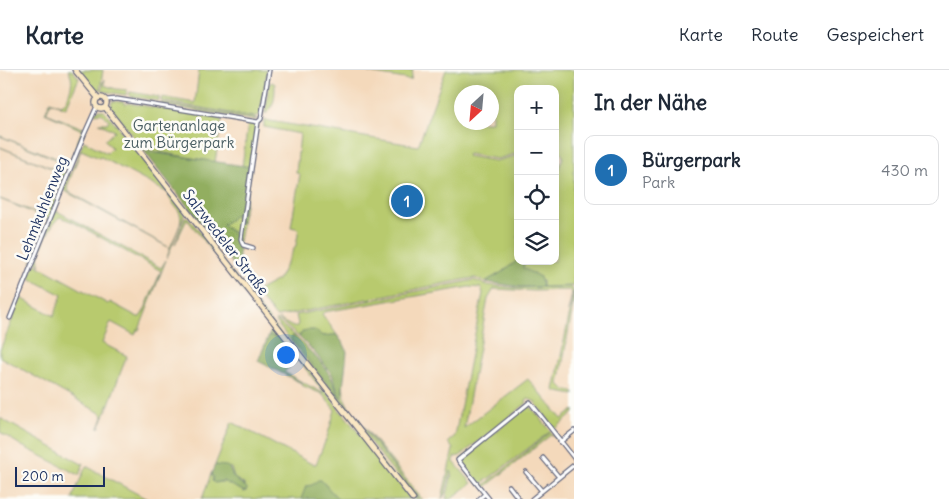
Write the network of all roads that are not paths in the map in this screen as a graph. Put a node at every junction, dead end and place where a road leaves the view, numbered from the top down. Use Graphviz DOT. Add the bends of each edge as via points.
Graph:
graph roads {
  1 [pos="75,70"];
  2 [pos="269,70"];
  3 [pos="98,98"];
  4 [pos="106,100"];
  5 [pos="97,106"];
  6 [pos="105,107"];
  7 [pos="258,122"];
  8 [pos="253,248"];
  9 [pos="10,318"];
  10 [pos="574,431"];
  11 [pos="560,442"];
  12 [pos="544,458"];
  13 [pos="574,458"];
  14 [pos="574,464"];
  15 [pos="526,472"];
  16 [pos="559,477"];
  17 [pos="509,486"];
  18 [pos="542,491"];
  19 [pos="484,492"];
  20 [pos="413,499"];
  21 [pos="479,499"];
  22 [pos="489,499"];
  23 [pos="519,499"];
  24 [pos="532,499"];
  1 -- 3 [label="main road"];
  2 -- 7 [label="street"];
  3 -- 4 [label="main road"];
  3 -- 5 [label="main road"];
  4 -- 6 [label="main road"];
  4 -- 7 [label="street" via="117,99"];
  5 -- 6 [label="main road"];
  5 -- 9 [label="street, Lehmkuhlenweg"];
  6 -- 20 [label="main road, Salzwedeler Straße"];
  7 -- 8 [label="street" via="241,239 243,245"];
  10 -- 11 [label="street"];
  11 -- 13 [label="street"];
  11 -- 19 [label="street" via="530,402 458,460"];
  12 -- 16 [label="street"];
  14 -- 16 [label="street"];
  15 -- 18 [label="street"];
  16 -- 18 [label="street"];
  17 -- 23 [label="street"];
  18 -- 24 [label="street"];
  19 -- 21 [label="street"];
  19 -- 22 [label="street"];
}
